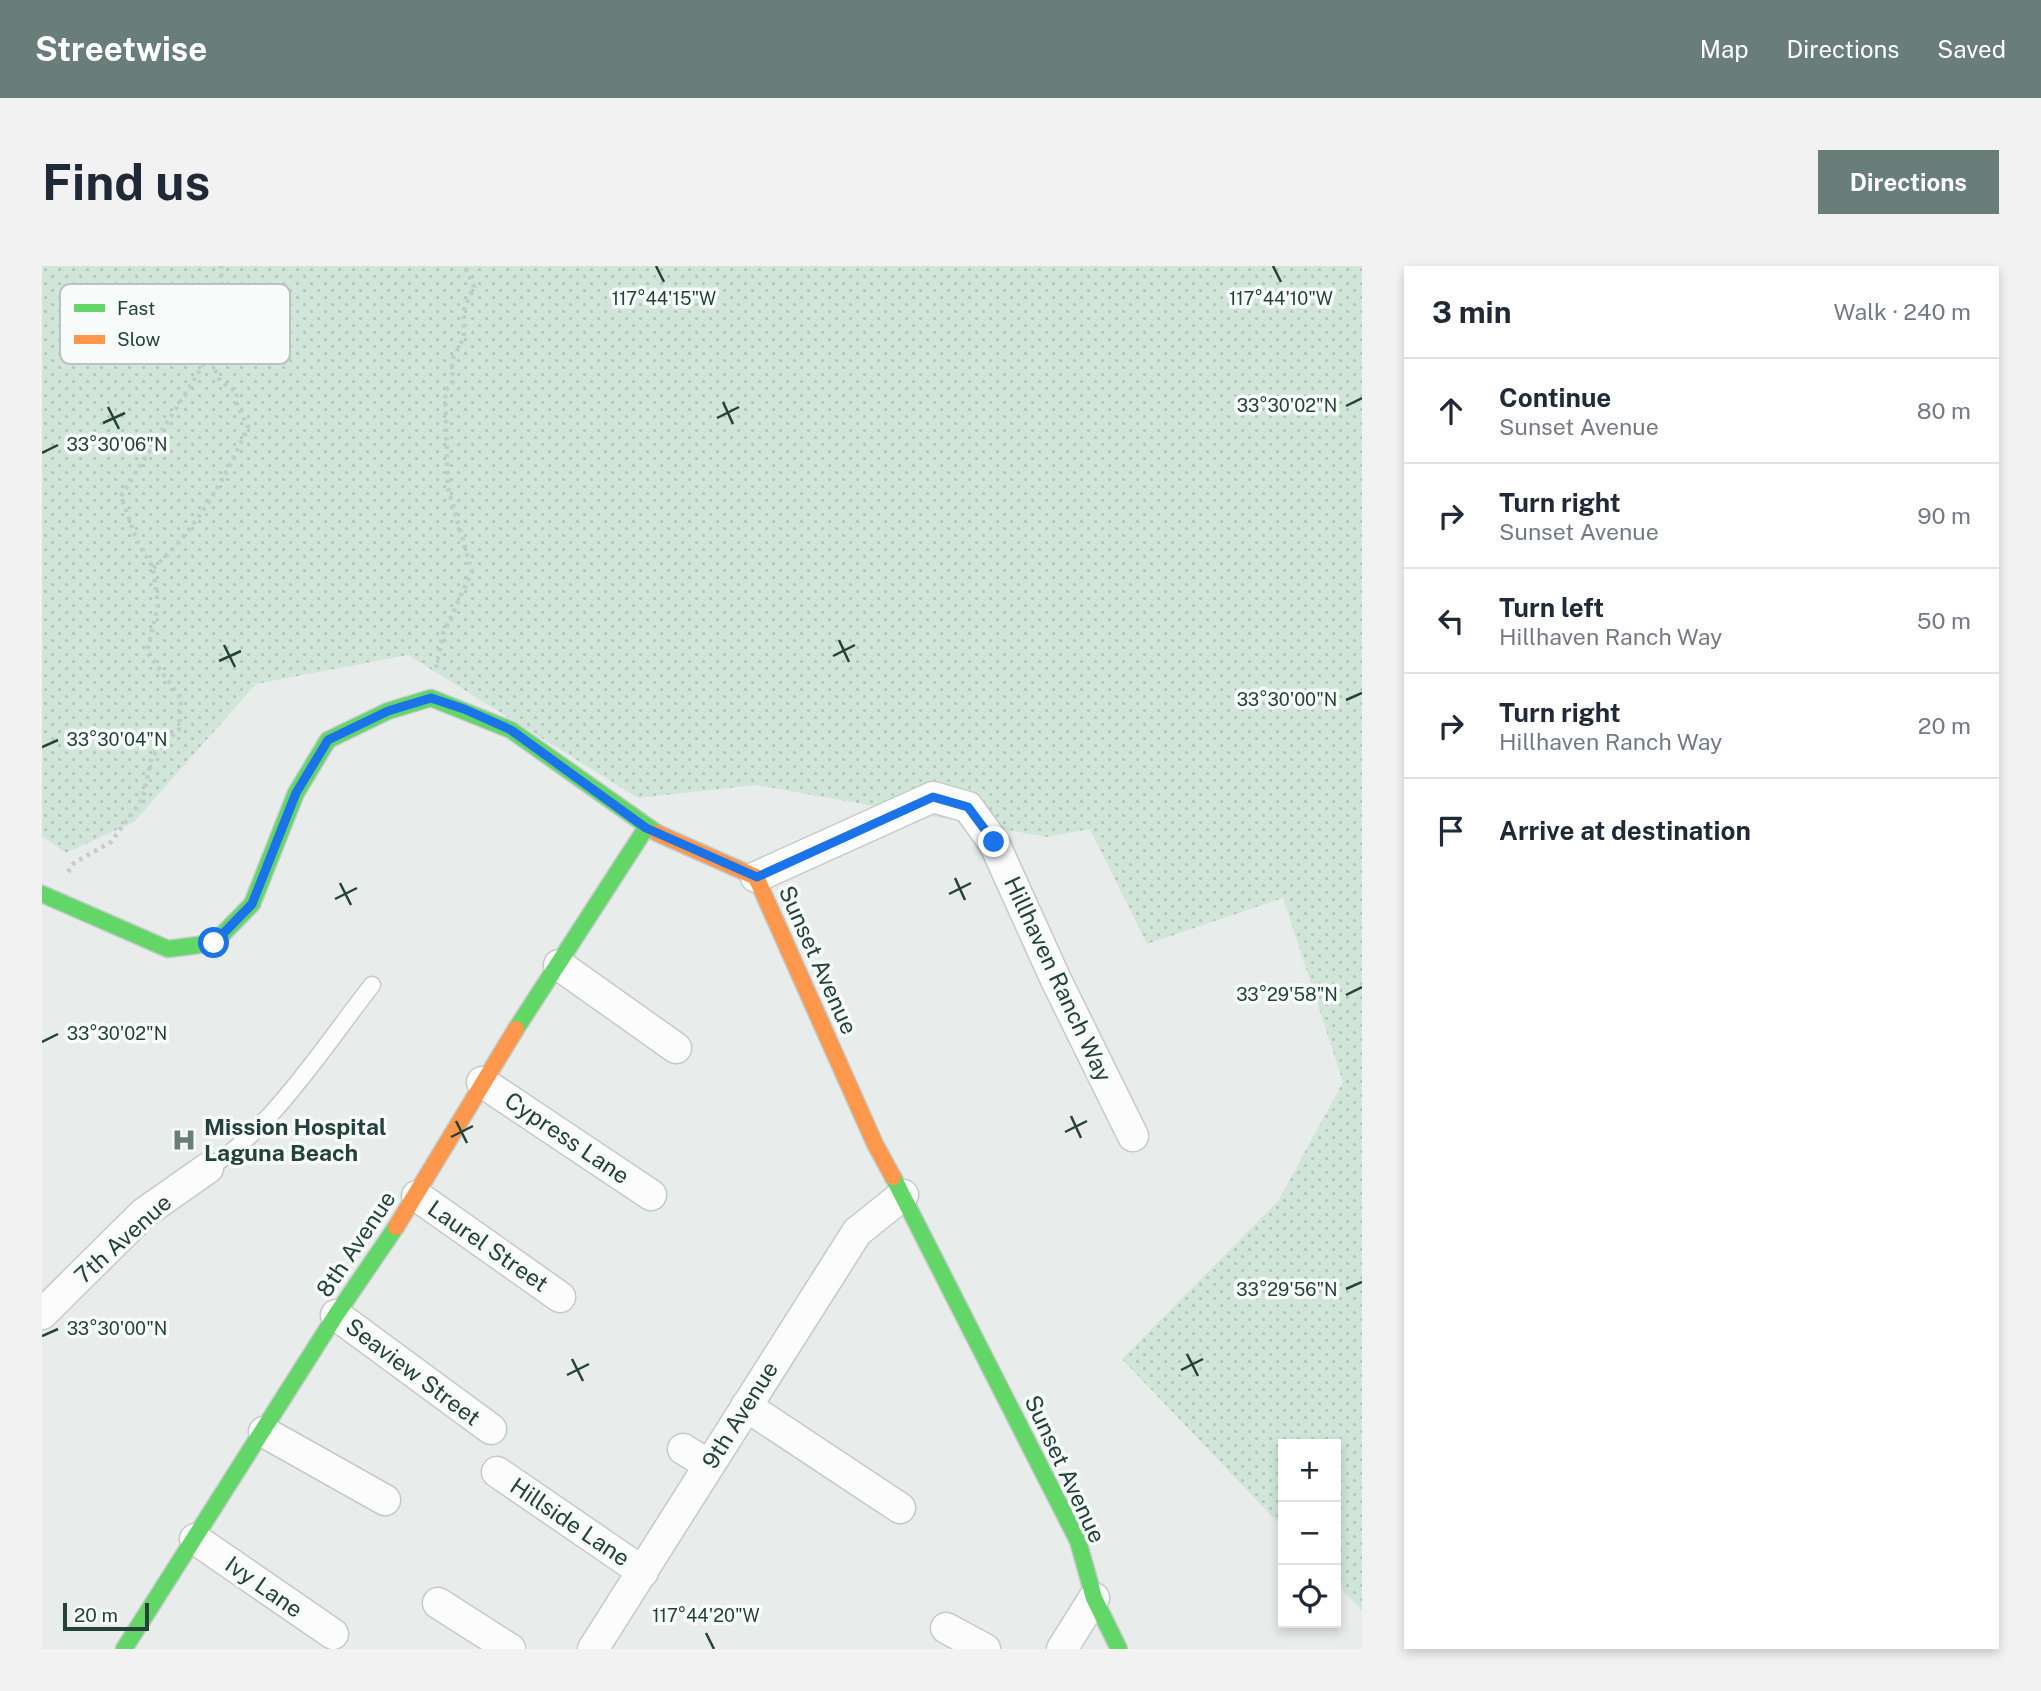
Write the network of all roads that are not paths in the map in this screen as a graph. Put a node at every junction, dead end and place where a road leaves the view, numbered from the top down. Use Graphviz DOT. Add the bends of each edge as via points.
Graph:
graph roads {
  1 [pos="646,828"];
  2 [pos="757,877"];
  3 [pos="47,896"];
  4 [pos="559,965"];
  5 [pos="372,985"];
  6 [pos="677,1048"];
  7 [pos="482,1082"];
  8 [pos="1133,1136"];
  9 [pos="208,1168"];
  10 [pos="651,1195"];
  11 [pos="903,1195"];
  12 [pos="417,1196"];
  13 [pos="560,1297"];
  14 [pos="42,1314"];
  15 [pos="336,1315"];
  16 [pos="746,1406"];
  17 [pos="491,1429"];
  18 [pos="264,1432"];
  19 [pos="683,1449"];
  20 [pos="709,1465"];
  21 [pos="497,1472"];
  22 [pos="385,1500"];
  23 [pos="900,1508"];
  24 [pos="195,1539"];
  25 [pos="643,1572"];
  26 [pos="1094,1598"];
  27 [pos="438,1603"];
  28 [pos="946,1628"];
  29 [pos="333,1634"];
  30 [pos="599,1647"];
  31 [pos="124,1649"];
  32 [pos="510,1649"];
  33 [pos="985,1649"];
  34 [pos="1062,1649"];
  35 [pos="1119,1649"];
  1 -- 2 [label="street, Sunset Avenue"];
  1 -- 3 [label="street, Sunset Avenue" via="511,730 431,698 388,711 328,740 296,793 252,904 214,943 169,949"];
  1 -- 4 [label="street, 8th Avenue"];
  2 -- 8 [label="street, Hillhaven Ranch Way" via="933,797 968,807 994,842"];
  2 -- 11 [label="street, Sunset Avenue" via="875,1144"];
  4 -- 6 [label="street"];
  4 -- 7 [label="street, 8th Avenue"];
  5 -- 9 [label="lane" via="232,1154"];
  7 -- 10 [label="street, Cypress Lane"];
  7 -- 12 [label="street, 8th Avenue"];
  9 -- 14 [label="street, 7th Avenue" via="144,1213"];
  11 -- 16 [label="street, 9th Avenue" via="857,1232"];
  11 -- 26 [label="street, Sunset Avenue" via="1078,1541"];
  12 -- 13 [label="street, Laurel Street"];
  12 -- 15 [label="street, 8th Avenue"];
  15 -- 17 [label="street, Seaview Street"];
  15 -- 18 [label="street, 8th Avenue"];
  16 -- 20 [label="street, 9th Avenue"];
  16 -- 23 [label="street"];
  18 -- 22 [label="street"];
  18 -- 24 [label="street, 8th Avenue"];
  19 -- 20 [label="street"];
  20 -- 25 [label="street, 9th Avenue"];
  21 -- 25 [label="street, Hillside Lane"];
  24 -- 29 [label="street, Ivy Lane"];
  24 -- 31 [label="street, 8th Avenue"];
  25 -- 30 [label="street, 9th Avenue"];
  26 -- 34 [label="street"];
  26 -- 35 [label="street, Sunset Avenue"];
  27 -- 32 [label="street"];
  28 -- 33 [label="street"];
}
